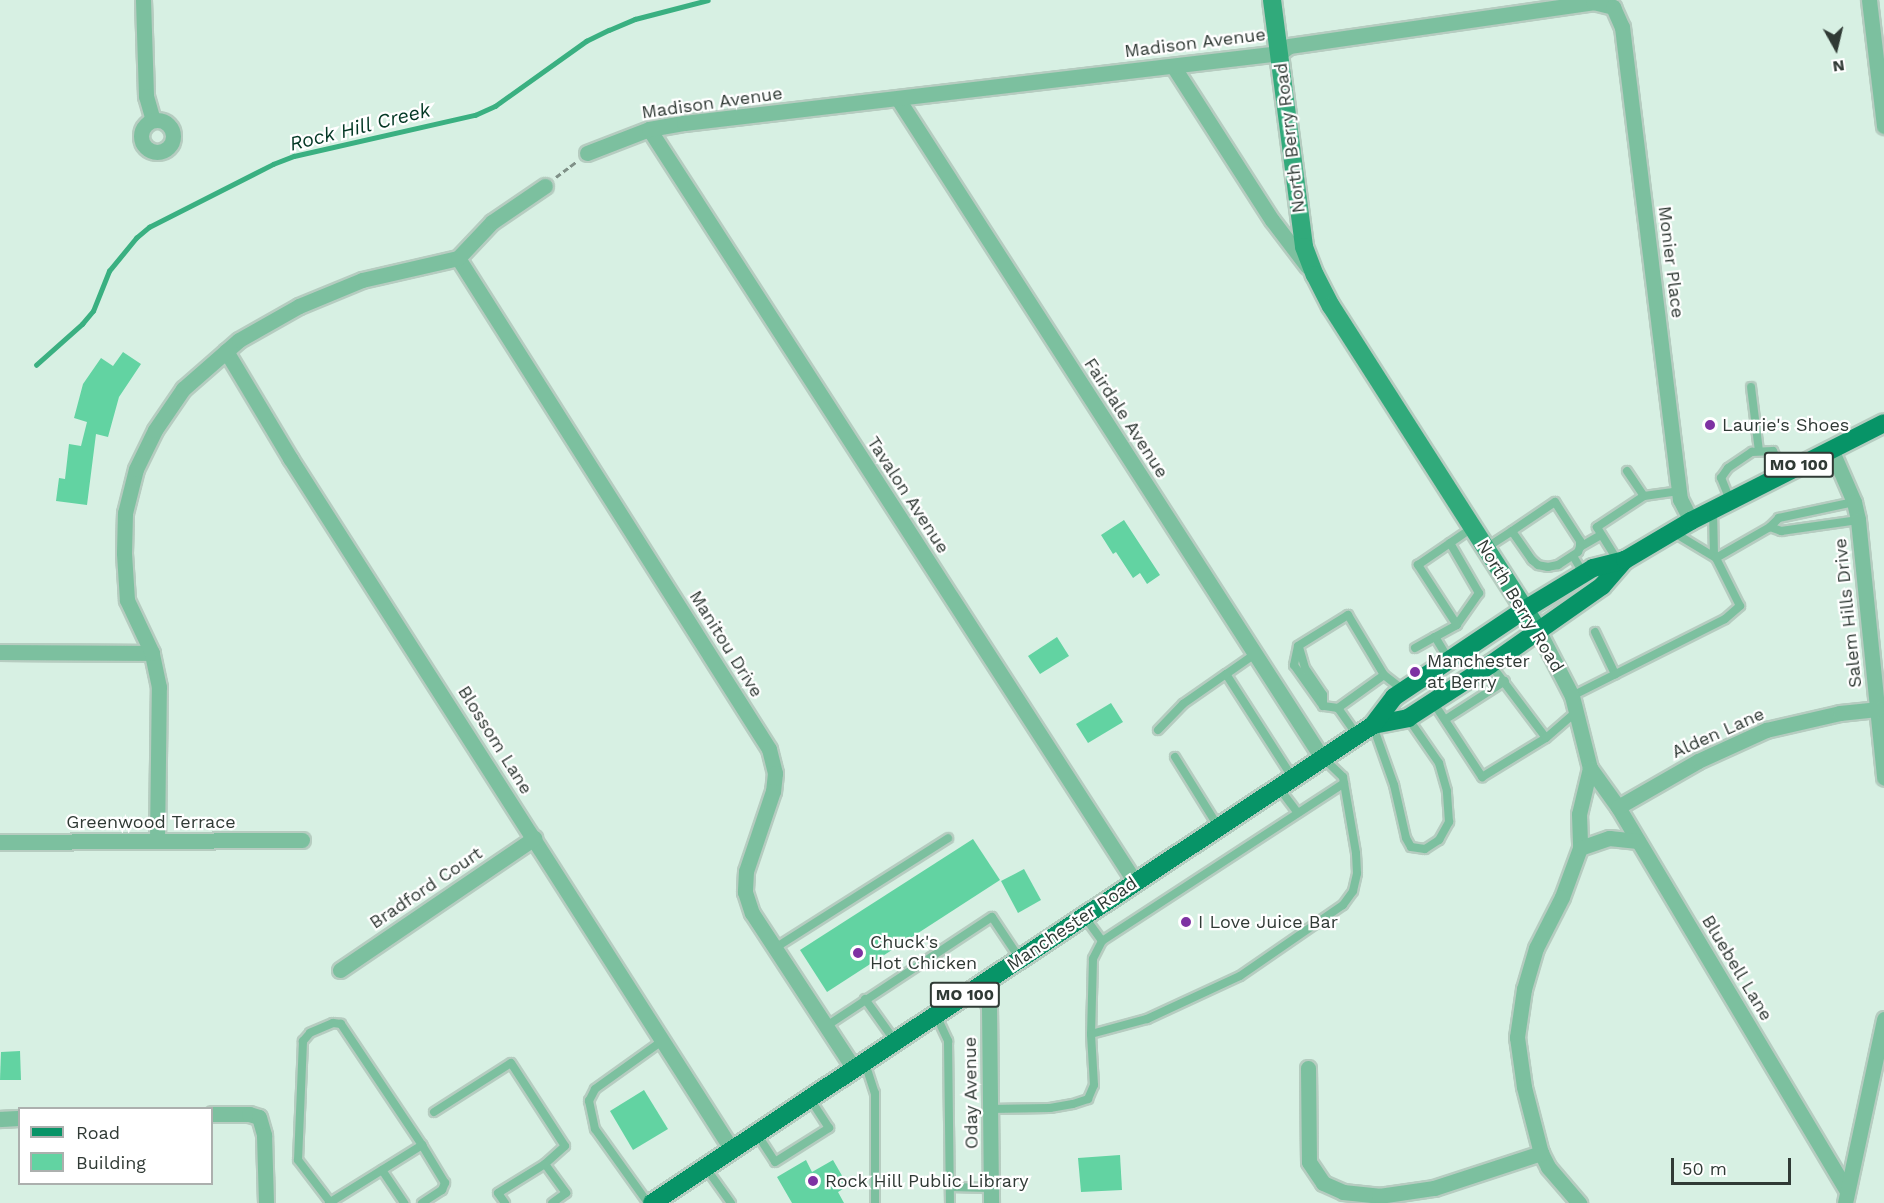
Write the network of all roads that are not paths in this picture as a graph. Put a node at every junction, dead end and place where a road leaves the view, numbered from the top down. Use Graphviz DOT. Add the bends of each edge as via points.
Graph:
graph roads {
  1 [pos="143,0"];
  2 [pos="1272,0"];
  3 [pos="1869,0"];
  4 [pos="1613,7"];
  5 [pos="1280,53"];
  6 [pos="1173,66"];
  7 [pos="898,99"];
  8 [pos="153,120"];
  9 [pos="1884,126"];
  10 [pos="649,129"];
  11 [pos="586,153"];
  12 [pos="545,186"];
  13 [pos="458,258"];
  14 [pos="1315,275"];
  15 [pos="226,351"];
  16 [pos="1751,387"];
  17 [pos="1884,423"];
  18 [pos="1831,449"];
  19 [pos="1759,451"];
  20 [pos="1627,471"];
  21 [pos="1783,473"];
  22 [pos="1679,491"];
  23 [pos="1644,496"];
  24 [pos="1730,500"];
  25 [pos="1854,502"];
  26 [pos="1713,509"];
  27 [pos="1858,520"];
  28 [pos="1691,521"];
  29 [pos="1770,527"];
  30 [pos="1472,528"];
  31 [pos="1512,531"];
  32 [pos="1672,532"];
  33 [pos="1601,535"];
  34 [pos="1450,543"];
  35 [pos="1580,547"];
  36 [pos="1485,549"];
  37 [pos="1573,556"];
  38 [pos="1715,556"];
  39 [pos="1622,561"];
  40 [pos="1584,573"];
  41 [pos="1449,594"];
  42 [pos="1441,602"];
  43 [pos="1524,610"];
  44 [pos="1458,625"];
  45 [pos="1538,630"];
  46 [pos="1595,632"];
  47 [pos="1435,637"];
  48 [pos="1415,648"];
  49 [pos="0,651"];
  50 [pos="152,653"];
  51 [pos="1256,654"];
  52 [pos="1450,660"];
  53 [pos="1491,664"];
  54 [pos="1226,674"];
  55 [pos="1615,674"];
  56 [pos="1384,675"];
  57 [pos="1505,681"];
  58 [pos="1404,691"];
  59 [pos="1572,696"];
  60 [pos="1433,702"];
  61 [pos="1338,708"];
  62 [pos="1877,709"];
  63 [pos="1576,712"];
  64 [pos="1408,718"];
  65 [pos="1446,719"];
  66 [pos="1373,725"];
  67 [pos="1158,730"];
  68 [pos="1357,735"];
  69 [pos="1546,738"];
  70 [pos="1175,757"];
  71 [pos="1322,758"];
  72 [pos="1590,768"];
  73 [pos="1884,778"];
  74 [pos="1285,782"];
  75 [pos="1344,783"];
  76 [pos="1618,807"];
  77 [pos="1298,813"];
  78 [pos="1218,826"];
  79 [pos="534,838"];
  80 [pos="948,838"];
  81 [pos="302,840"];
  82 [pos="1638,840"];
  83 [pos="157,841"];
  84 [pos="0,842"];
  85 [pos="1580,848"];
  86 [pos="1135,882"];
  87 [pos="1084,916"];
  88 [pos="1102,941"];
  89 [pos="775,948"];
  90 [pos="1020,959"];
  91 [pos="340,970"];
  92 [pos="980,985"];
  93 [pos="865,999"];
  94 [pos="936,1014"];
  95 [pos="1884,1019"];
  96 [pos="825,1027"];
  97 [pos="1090,1034"];
  98 [pos="662,1041"];
  99 [pos="895,1041"];
  100 [pos="859,1066"];
  101 [pos="1308,1068"];
  102 [pos="810,1098"];
  103 [pos="990,1108"];
  104 [pos="434,1112"];
  105 [pos="213,1114"];
  106 [pos="18,1118"];
  107 [pos="0,1119"];
  108 [pos="756,1133"];
  109 [pos="422,1145"];
  110 [pos="732,1150"];
  111 [pos="1541,1153"];
  112 [pos="545,1164"];
  113 [pos="705,1167"];
  114 [pos="382,1170"];
  115 [pos="950,1187"];
  116 [pos="991,1195"];
  117 [pos="1846,1197"];
  118 [pos="266,1203"];
  119 [pos="329,1203"];
  120 [pos="404,1203"];
  121 [pos="422,1203"];
  122 [pos="505,1203"];
  123 [pos="552,1203"];
  124 [pos="650,1203"];
  125 [pos="731,1203"];
  126 [pos="874,1203"];
  127 [pos="950,1203"];
  128 [pos="1579,1203"];
  1 -- 8 [label="street" via="146,96"];
  2 -- 5 [label="main road, North Berry Road"];
  3 -- 9 [label="street"];
  4 -- 5 [label="street, Madison Avenue" via="1593,2 1289,46"];
  4 -- 22 [label="street, Monier Place" via="1622,27"];
  5 -- 6 [label="street, Madison Avenue"];
  5 -- 14 [label="main road, North Berry Road" via="1304,247"];
  6 -- 7 [label="street, Madison Avenue"];
  6 -- 14 [label="street, North Berry Road" via="1272,220"];
  7 -- 10 [label="street, Madison Avenue"];
  7 -- 51 [label="street, Fairdale Avenue"];
  10 -- 11 [label="street, Madison Avenue"];
  10 -- 86 [label="street, Tavalon Avenue"];
  12 -- 13 [label="street" via="492,222"];
  13 -- 15 [label="street" via="362,280 299,306"];
  13 -- 89 [label="street, Manitou Drive" via="769,749 775,773 773,791 746,871 745,892 752,913"];
  14 -- 30 [label="main road, North Berry Road"];
  15 -- 50 [label="street" via="183,389 155,430 136,469 125,513 127,600"];
  15 -- 79 [label="street, Blossom Lane" via="290,458"];
  16 -- 19 [label="lane"];
  17 -- 18 [label="main road, Manchester Road / MO 100"];
  18 -- 21 [label="main road, Manchester Road / MO 100"];
  18 -- 25 [label="street, Salem Hills Drive"];
  19 -- 21 [label="lane" via="1773,452"];
  19 -- 24 [label="lane" via="1728,468 1721,478"];
  20 -- 23 [label="lane"];
  21 -- 24 [label="main road, Manchester Road / MO 100"];
  22 -- 23 [label="lane"];
  22 -- 28 [label="street, Monier Place"];
  23 -- 33 [label="lane" via="1597,527"];
  24 -- 26 [label="main road, Manchester Road / MO 100"];
  25 -- 27 [label="street, Salem Hills Drive"];
  25 -- 29 [label="lane" via="1779,518"];
  26 -- 28 [label="main road, Manchester Road / MO 100"];
  26 -- 38 [label="lane"];
  27 -- 29 [label="lane" via="1781,531"];
  27 -- 62 [label="street, Salem Hills Drive"];
  28 -- 32 [label="main road, Manchester Road / MO 100"];
  29 -- 38 [label="lane"];
  30 -- 34 [label="lane"];
  30 -- 36 [label="main road, North Berry Road"];
  31 -- 35 [label="lane" via="1555,502"];
  31 -- 36 [label="lane"];
  31 -- 37 [label="lane" via="1538,565 1558,565"];
  32 -- 38 [label="lane"];
  32 -- 39 [label="main road, Manchester Road / MO 100"];
  33 -- 35 [label="lane"];
  33 -- 39 [label="lane"];
  34 -- 42 [label="lane" via="1418,565"];
  34 -- 44 [label="lane" via="1465,576 1479,593"];
  35 -- 37 [label="lane"];
  36 -- 43 [label="main road, North Berry Road"];
  37 -- 40 [label="lane"];
  38 -- 55 [label="lane" via="1740,606 1725,619"];
  39 -- 40 [label="main road, Manchester Road / MO 100"];
  39 -- 45 [label="main road, Manchester Road / MO 100" via="1602,586"];
  40 -- 43 [label="main road, Manchester Road / MO 100"];
  41 -- 42 [label="lane"];
  42 -- 44 [label="lane"];
  43 -- 45 [label="main road, North Berry Road"];
  43 -- 52 [label="main road, Manchester Road / MO 100"];
  44 -- 47 [label="lane"];
  45 -- 53 [label="main road, Manchester Road / MO 100"];
  45 -- 59 [label="street, North Berry Road"];
  46 -- 55 [label="lane"];
  47 -- 48 [label="lane"];
  47 -- 52 [label="lane"];
  49 -- 50 [label="street"];
  50 -- 83 [label="street" via="159,705"];
  51 -- 54 [label="lane"];
  51 -- 71 [label="street, Fairdale Avenue"];
  52 -- 58 [label="main road, Manchester Road / MO 100"];
  53 -- 57 [label="lane"];
  53 -- 60 [label="main road, Manchester Road / MO 100"];
  54 -- 67 [label="lane" via="1183,704"];
  54 -- 74 [label="lane"];
  55 -- 59 [label="lane"];
  56 -- 58 [label="lane"];
  56 -- 61 [label="lane"];
  56 -- 61 [label="lane" via="1348,615 1298,646 1305,668 1323,694 1323,706"];
  57 -- 65 [label="lane"];
  57 -- 69 [label="lane"];
  58 -- 66 [label="main road, Manchester Road / MO 100" via="1394,697"];
  59 -- 63 [label="street, North Berry Road"];
  60 -- 64 [label="main road, Manchester Road / MO 100"];
  60 -- 65 [label="lane"];
  61 -- 68 [label="lane"];
  62 -- 73 [label="street, Salem Hills Drive"];
  62 -- 76 [label="street, Alden Lane" via="1766,730 1698,761"];
  63 -- 69 [label="lane"];
  63 -- 72 [label="street, North Berry Road"];
  64 -- 66 [label="main road, Manchester Road / MO 100"];
  64 -- 66 [label="lane" via="1439,763 1447,791 1449,822 1439,840 1425,849 1411,847 1406,838 1388,765"];
  65 -- 69 [label="lane" via="1482,777"];
  66 -- 68 [label="main road, Manchester Road / MO 100"];
  68 -- 71 [label="main road, Manchester Road / MO 100"];
  70 -- 78 [label="lane"];
  71 -- 74 [label="main road, Manchester Road / MO 100"];
  71 -- 75 [label="lane" via="1338,770"];
  72 -- 76 [label="street, Bluebell Lane"];
  72 -- 85 [label="street, North Berry Road" via="1579,814"];
  74 -- 77 [label="lane"];
  74 -- 78 [label="main road, Manchester Road / MO 100"];
  75 -- 77 [label="lane"];
  75 -- 97 [label="lane" via="1357,873 1353,891 1343,905 1240,976 1146,1019"];
  76 -- 82 [label="street, Bluebell Lane"];
  77 -- 88 [label="lane"];
  78 -- 86 [label="main road, Manchester Road / MO 100"];
  79 -- 91 [label="street, Bradford Court"];
  79 -- 98 [label="street, Blossom Lane"];
  80 -- 89 [label="lane"];
  81 -- 83 [label="street, Greenwood Terrace"];
  82 -- 85 [label="street" via="1609,838"];
  82 -- 117 [label="street, Bluebell Lane"];
  83 -- 84 [label="street, Greenwood Terrace"];
  85 -- 111 [label="street, North Berry Road" via="1562,897 1536,948 1524,989 1517,1037 1524,1087"];
  86 -- 87 [label="main road, Manchester Road / MO 100"];
  87 -- 88 [label="lane"];
  87 -- 90 [label="main road, Manchester Road / MO 100"];
  88 -- 97 [label="lane" via="1093,959"];
  89 -- 96 [label="street, Manitou Drive"];
  90 -- 92 [label="main road, Manchester Road / MO 100"];
  90 -- 93 [label="lane" via="992,917"];
  92 -- 94 [label="main road, Manchester Road / MO 100"];
  92 -- 103 [label="street, Oday Avenue" via="989,1006"];
  93 -- 96 [label="lane"];
  93 -- 99 [label="lane"];
  94 -- 99 [label="main road, Manchester Road / MO 100"];
  94 -- 115 [label="lane" via="948,1041"];
  95 -- 117 [label="street"];
  96 -- 100 [label="street, Manitou Drive"];
  97 -- 103 [label="lane" via="1094,1086 1088,1099 1050,1108"];
  98 -- 110 [label="street, Blossom Lane"];
  98 -- 124 [label="lane" via="595,1089 589,1101 595,1130"];
  99 -- 100 [label="main road, Manchester Road / MO 100"];
  100 -- 102 [label="main road, Manchester Road / MO 100"];
  100 -- 126 [label="lane" via="875,1093"];
  101 -- 111 [label="street" via="1309,1162 1323,1183 1343,1192 1379,1196 1424,1190"];
  102 -- 108 [label="main road, Manchester Road / MO 100"];
  102 -- 108 [label="lane" via="829,1128 775,1162"];
  103 -- 116 [label="street, Oday Avenue"];
  104 -- 112 [label="lane" via="511,1063 565,1146"];
  105 -- 118 [label="street" via="259,1117 264,1135"];
  106 -- 107 [label="street"];
  108 -- 110 [label="main road, Manchester Road / MO 100"];
  109 -- 114 [label="lane"];
  109 -- 119 [label="lane" via="341,1024 323,1025 310,1033 303,1041 298,1160"];
  109 -- 121 [label="lane" via="445,1183 442,1190"];
  110 -- 113 [label="main road, Manchester Road / MO 100"];
  111 -- 128 [label="street, North Berry Road"];
  112 -- 122 [label="lane" via="498,1193"];
  112 -- 123 [label="lane" via="566,1193"];
  113 -- 124 [label="main road, Manchester Road / MO 100"];
  113 -- 125 [label="lane"];
  114 -- 119 [label="lane"];
  114 -- 120 [label="lane"];
  115 -- 116 [label="lane"];
  115 -- 127 [label="lane"];
}
